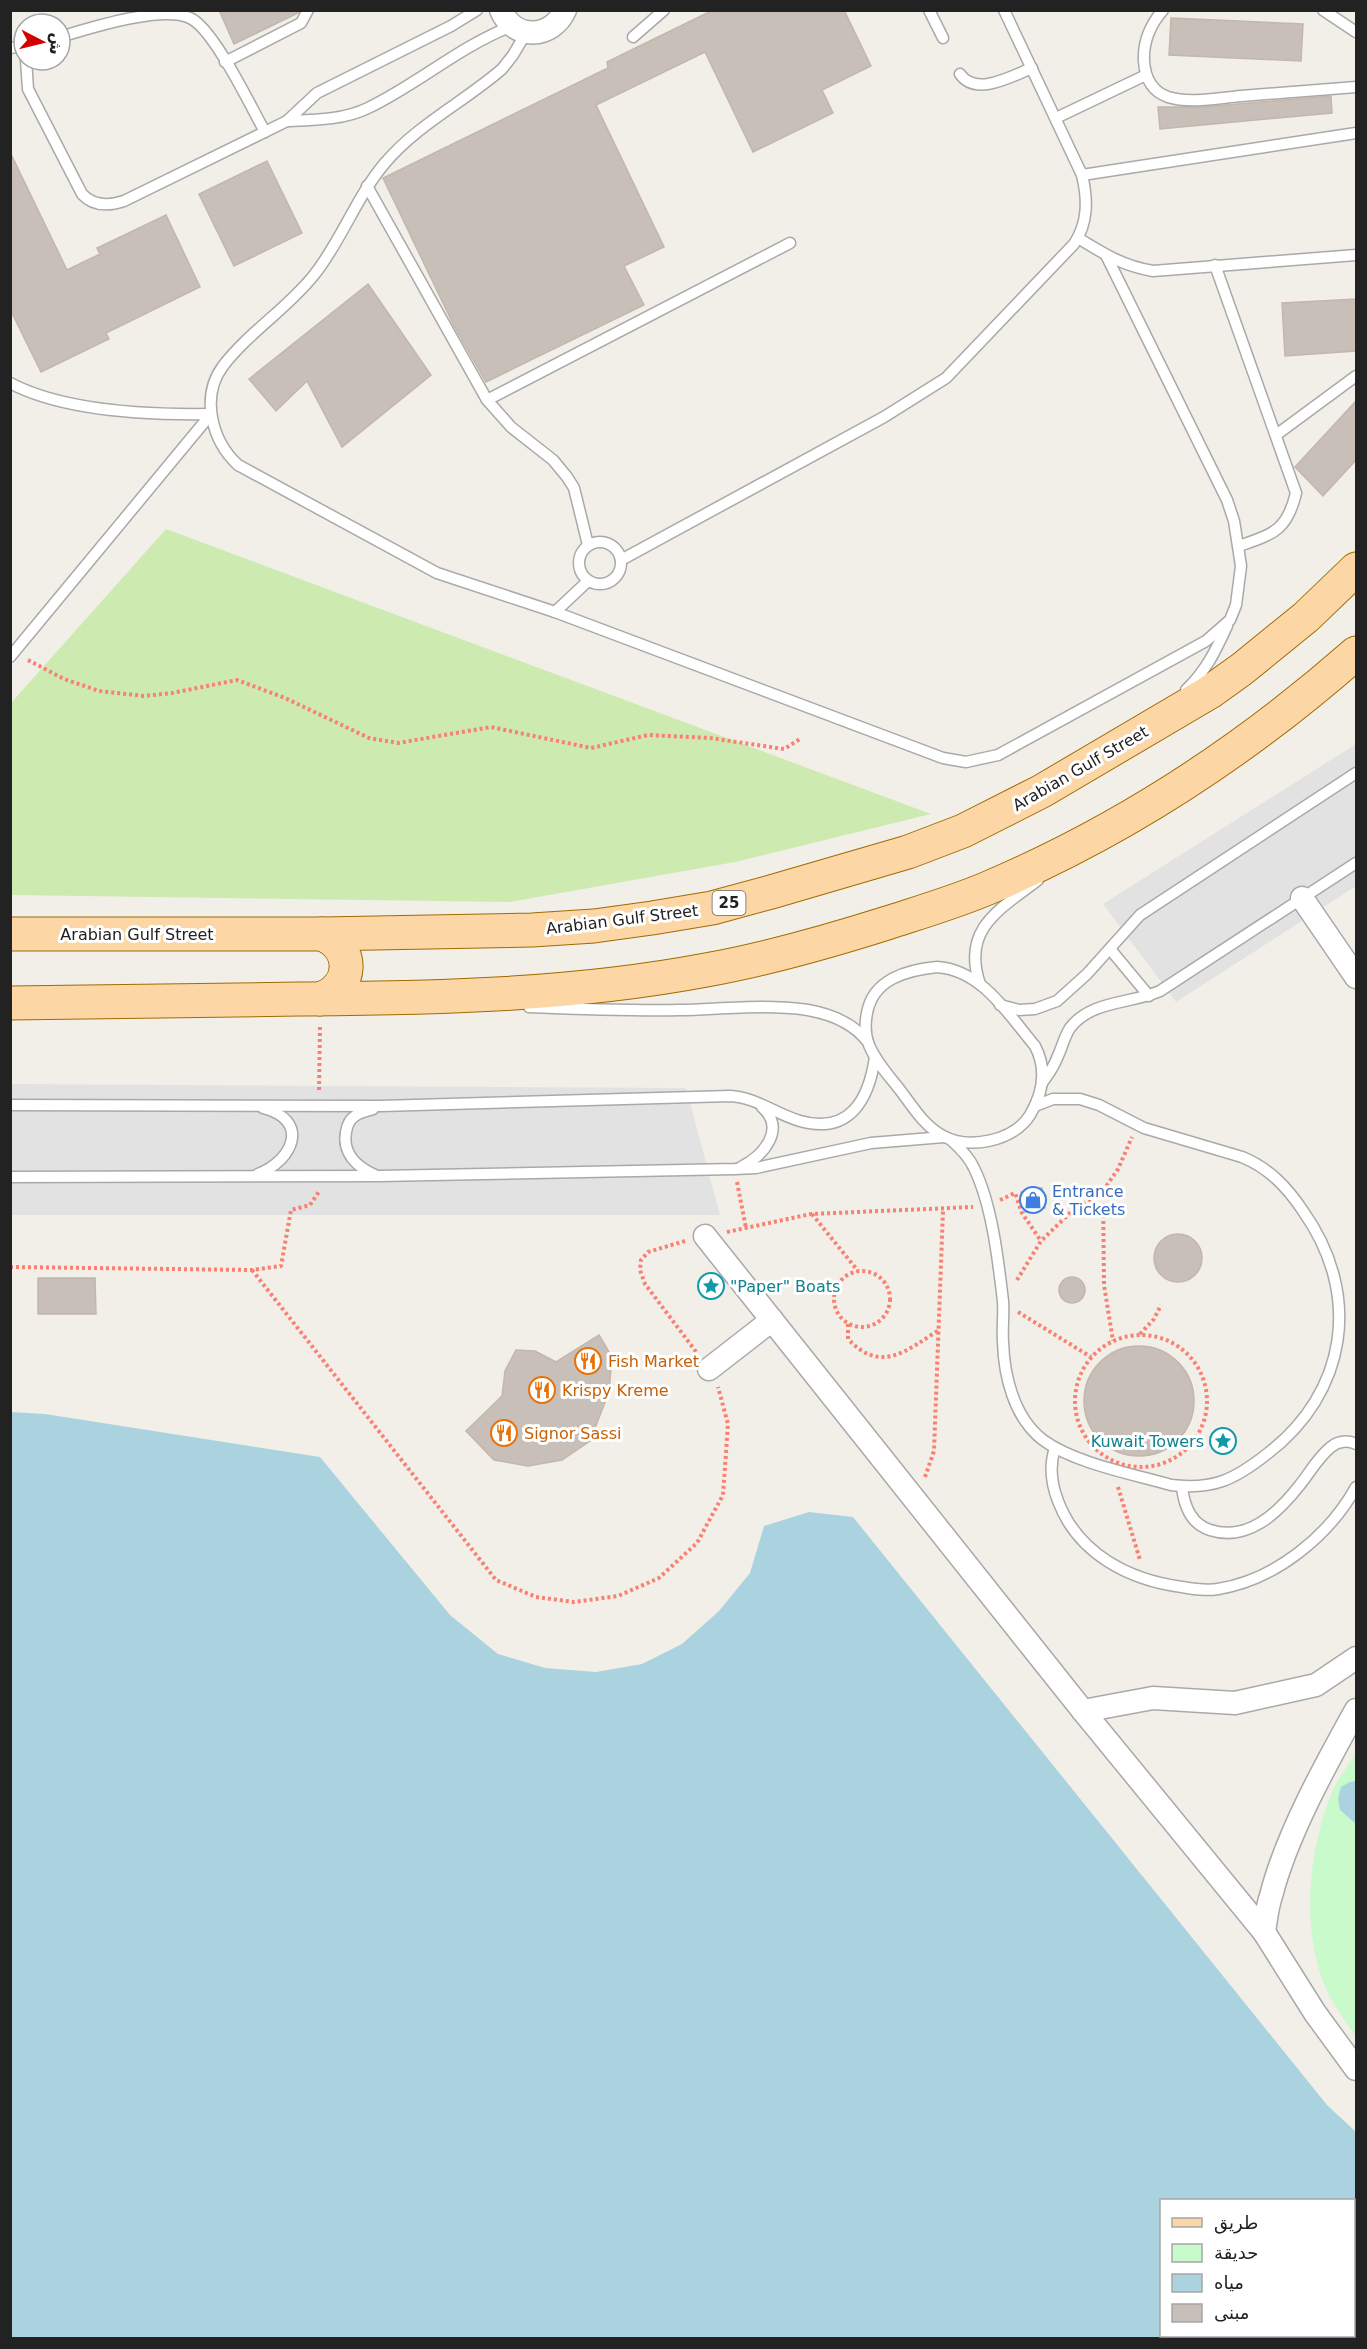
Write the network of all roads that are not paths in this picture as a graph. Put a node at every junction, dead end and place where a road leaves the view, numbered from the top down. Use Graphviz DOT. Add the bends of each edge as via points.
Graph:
graph roads {
  1 [pos="110,10"];
  2 [pos="308,10"];
  3 [pos="477,10"];
  4 [pos="566,10"];
  5 [pos="664,10"];
  6 [pos="928,10"];
  7 [pos="1004,10"];
  8 [pos="1163,10"];
  9 [pos="1323,10"];
  10 [pos="190,15"];
  11 [pos="109,23"];
  12 [pos="513,23"];
  13 [pos="1356,32"];
  14 [pos="72,34"];
  15 [pos="633,37"];
  16 [pos="943,38"];
  17 [pos="225,62"];
  18 [pos="1032,68"];
  19 [pos="27,72"];
  20 [pos="960,74"];
  21 [pos="1146,75"];
  22 [pos="1356,87"];
  23 [pos="1056,118"];
  24 [pos="287,121"];
  25 [pos="266,132"];
  26 [pos="1356,134"];
  27 [pos="1082,175"];
  28 [pos="367,186"];
  29 [pos="1078,238"];
  30 [pos="790,243"];
  31 [pos="1106,255"];
  32 [pos="1356,255"];
  33 [pos="1215,265"];
  34 [pos="1356,376"];
  35 [pos="10,383"];
  36 [pos="487,400"];
  37 [pos="211,414"];
  38 [pos="1275,435"];
  39 [pos="588,546"];
  40 [pos="1239,546"];
  41 [pos="621,560"];
  42 [pos="1356,569"];
  43 [pos="588,581"];
  44 [pos="555,612"];
  45 [pos="1230,620"];
  46 [pos="1356,653"];
  47 [pos="13,655"];
  48 [pos="1146,730"];
  49 [pos="1356,773"];
  50 [pos="1106,831"];
  51 [pos="1356,863"];
  52 [pos="1302,898"];
  53 [pos="10,934"];
  54 [pos="322,934"];
  55 [pos="1110,949"];
  56 [pos="1356,978"];
  57 [pos="980,984"];
  58 [pos="1149,996"];
  59 [pos="406,998"];
  60 [pos="320,999"];
  61 [pos="10,1003"];
  62 [pos="501,1005"];
  63 [pos="1000,1005"];
  64 [pos="521,1006"];
  65 [pos="868,1043"];
  66 [pos="875,1058"];
  67 [pos="1042,1083"];
  68 [pos="751,1100"];
  69 [pos="10,1105"];
  70 [pos="251,1105"];
  71 [pos="381,1106"];
  72 [pos="1035,1106"];
  73 [pos="948,1138"];
  74 [pos="735,1170"];
  75 [pos="252,1176"];
  76 [pos="379,1176"];
  77 [pos="10,1177"];
  78 [pos="705,1236"];
  79 [pos="772,1320"];
  80 [pos="709,1369"];
  81 [pos="1356,1444"];
  82 [pos="1055,1448"];
  83 [pos="1182,1486"];
  84 [pos="1356,1487"];
  85 [pos="1356,1658"];
  86 [pos="1356,1710"];
  87 [pos="1083,1711"];
  88 [pos="1264,1932"];
  89 [pos="1356,2069"];
  1 -- 11 [label="lane"];
  2 -- 17 [label="lane" via="296,26"];
  3 -- 24 [label="lane" via="317,93"];
  4 -- 12 [label="street" via="560,21 542,32"];
  5 -- 15 [label="lane"];
  6 -- 16 [label="lane"];
  7 -- 18 [label="lane"];
  8 -- 21 [label="lane" via="1154,20 1144,48"];
  9 -- 13 [label="lane"];
  10 -- 11 [label="lane"];
  10 -- 17 [label="lane" via="209,34"];
  11 -- 14 [label="lane"];
  12 -- 24 [label="lane" via="368,109"];
  12 -- 28 [label="lane" via="513,55 502,69 409,138"];
  17 -- 25 [label="lane"];
  18 -- 20 [label="lane" via="988,84 970,83"];
  18 -- 23 [label="lane"];
  19 -- 25 [label="lane" via="28,89 82,194 92,202 124,201"];
  21 -- 22 [label="lane" via="1156,90 1180,99"];
  21 -- 23 [label="lane"];
  23 -- 27 [label="lane"];
  24 -- 25 [label="lane"];
  26 -- 27 [label="lane"];
  27 -- 29 [label="lane" via="1087,198"];
  28 -- 36 [label="lane"];
  28 -- 37 [label="lane" via="315,274 223,366 213,388"];
  29 -- 31 [label="lane"];
  29 -- 41 [label="lane" via="946,378 884,417"];
  30 -- 36 [label="lane"];
  31 -- 33 [label="lane" via="1131,267 1153,271"];
  31 -- 40 [label="lane" via="1227,500"];
  32 -- 33 [label="lane"];
  33 -- 38 [label="lane"];
  34 -- 38 [label="lane"];
  35 -- 37 [label="lane" via="47,397 111,409"];
  36 -- 39 [label="lane" via="567,477 574,488"];
  37 -- 44 [label="lane" via="224,450 251,473 437,573"];
  37 -- 47 [label="lane"];
  38 -- 40 [label="lane" via="1296,493 1292,510 1274,534"];
  39 -- 41 [label="lane" via="608,543"];
  39 -- 43 [label="lane" via="580,555 579,566"];
  40 -- 45 [label="lane" via="1239,588"];
  41 -- 43 [label="lane" via="618,574 611,581"];
  42 -- 48 [label="main road, Arabian Gulf Street / 25" via="1314,610 1242,669"];
  43 -- 44 [label="lane"];
  44 -- 45 [label="lane" via="943,758 966,762 988,759 1013,747 1206,641"];
  45 -- 48 [label="lane" via="1198,679"];
  46 -- 50 [label="main road" via="1268,725"];
  48 -- 54 [label="main road, Arabian Gulf Street / 25" via="1042,791 963,831 908,852 712,908 594,926"];
  49 -- 55 [label="lane" via="1150,908"];
  50 -- 57 [label="lane" via="988,920 974,952"];
  50 -- 59 [label="main road" via="976,892 859,932 764,958 658,978 581,987"];
  51 -- 52 [label="lane"];
  52 -- 56 [label="street"];
  52 -- 58 [label="lane"];
  53 -- 54 [label="main road, Arabian Gulf Street / 25"];
  54 -- 60 [label="main road" via="341,948 346,963 340,986"];
  55 -- 58 [label="lane"];
  55 -- 63 [label="lane" via="1075,986 1049,1005 1019,1010"];
  57 -- 63 [label="lane"];
  57 -- 65 [label="lane" via="959,971 937,967 890,979 868,1004"];
  58 -- 67 [label="lane" via="1095,1008 1085,1014 1071,1027"];
  59 -- 60 [label="main road"];
  59 -- 62 [label="lane"];
  60 -- 61 [label="main road"];
  63 -- 67 [label="lane" via="1035,1046 1042,1065"];
  64 -- 65 [label="lane" via="807,1010 844,1022"];
  65 -- 66 [label="lane"];
  66 -- 68 [label="lane" via="865,1097 842,1119 800,1121"];
  66 -- 73 [label="lane" via="931,1129"];
  67 -- 72 [label="lane"];
  68 -- 71 [label="lane" via="730,1096"];
  68 -- 74 [label="lane" via="769,1115 770,1138 761,1154"];
  69 -- 70 [label="lane"];
  70 -- 71 [label="lane"];
  70 -- 75 [label="lane" via="280,1114 288,1122 292,1138 283,1159"];
  71 -- 76 [label="lane" via="355,1116 347,1127 345,1140 348,1153 357,1164"];
  72 -- 73 [label="lane" via="1018,1127 999,1138 977,1143"];
  72 -- 83 [label="lane" via="1053,1099 1080,1099 1137,1125 1257,1163 1296,1200 1330,1261 1339,1302 1338,1336 1332,1370 1317,1399 1288,1435 1258,1461 1222,1483"];
  73 -- 74 [label="lane" via="871,1143"];
  73 -- 82 [label="lane" via="975,1169 987,1206 1003,1303 1004,1359 1016,1403 1031,1429"];
  74 -- 76 [label="lane"];
  75 -- 76 [label="lane"];
  75 -- 77 [label="lane"];
  78 -- 79 [label="street"];
  79 -- 80 [label="street"];
  79 -- 87 [label="street"];
  81 -- 83 [label="lane" via="1339,1442 1329,1448 1281,1505 1260,1524 1240,1533 1213,1531 1196,1521 1186,1507"];
  82 -- 83 [label="lane"];
  82 -- 84 [label="lane" via="1054,1491 1068,1524 1085,1544 1107,1562 1146,1581 1185,1588 1216,1590 1268,1573 1310,1544"];
  85 -- 87 [label="street" via="1316,1685 1235,1703 1154,1698"];
  86 -- 88 [label="street" via="1292,1836 1271,1895"];
  87 -- 88 [label="street"];
  88 -- 89 [label="street"];
}
